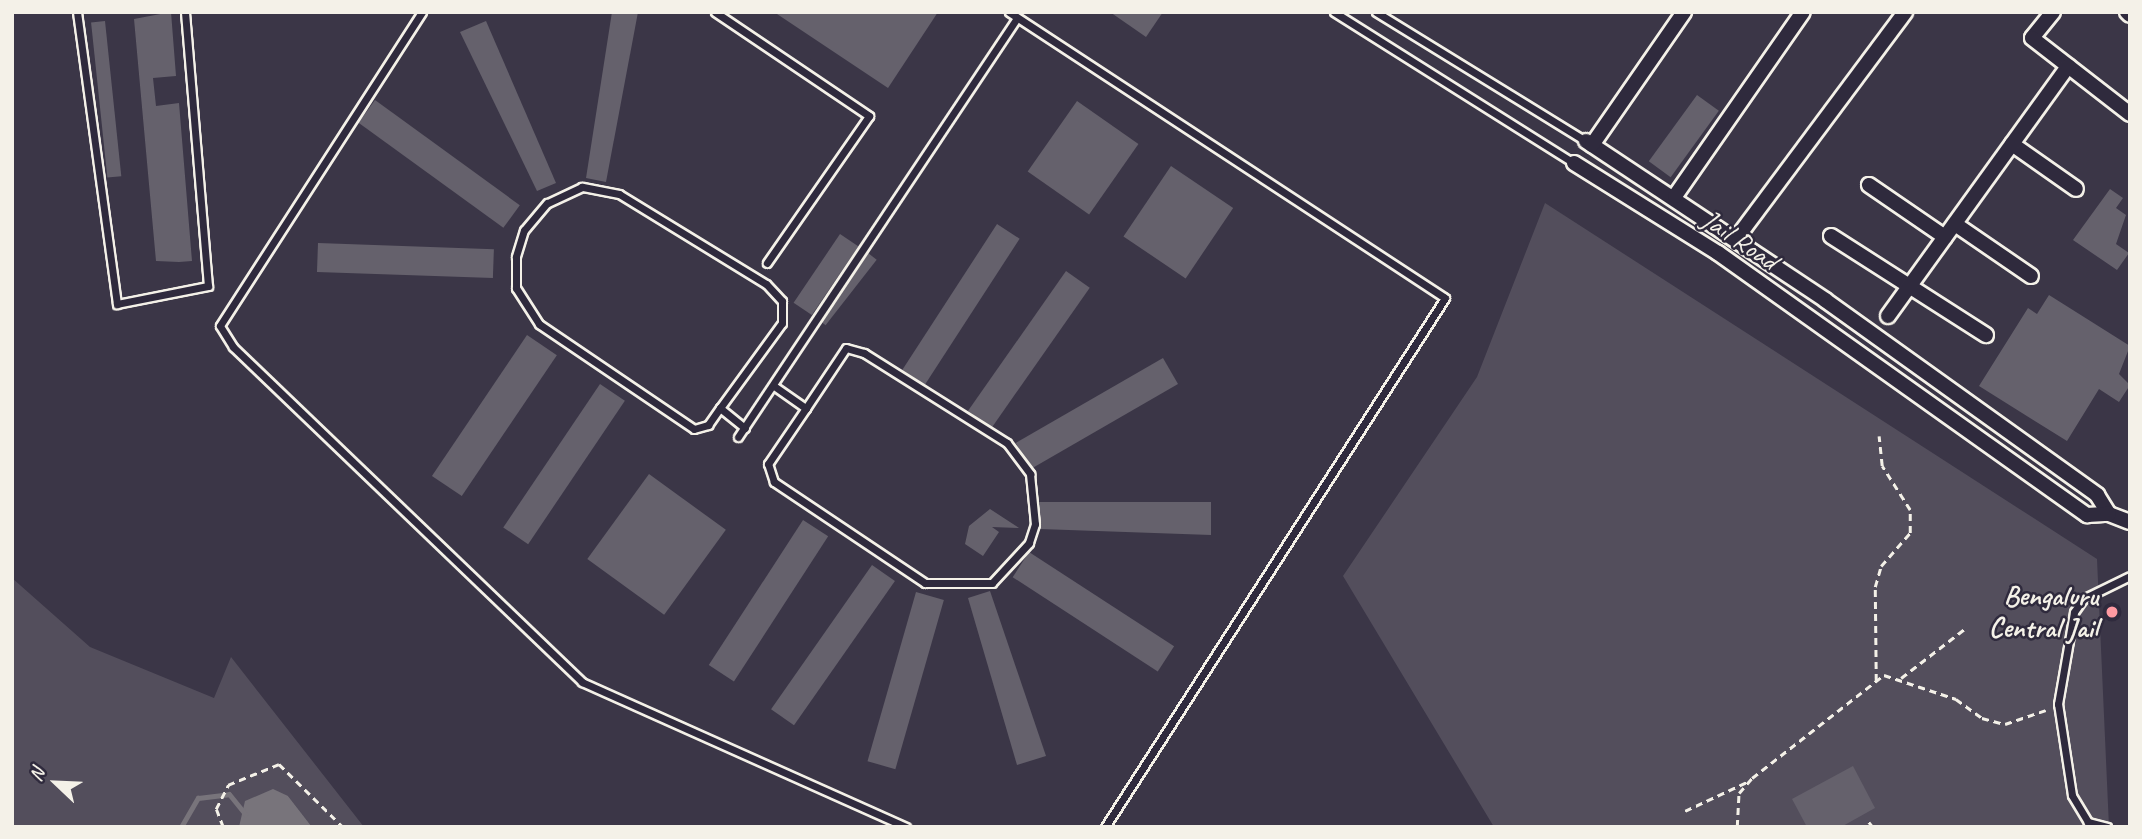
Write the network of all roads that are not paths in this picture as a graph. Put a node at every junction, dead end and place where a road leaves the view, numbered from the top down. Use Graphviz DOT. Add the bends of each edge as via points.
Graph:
graph roads {
  1 [pos="77,12"];
  2 [pos="185,12"];
  3 [pos="422,12"];
  4 [pos="715,12"];
  5 [pos="1009,12"];
  6 [pos="1028,12"];
  7 [pos="1334,12"];
  8 [pos="1376,12"];
  9 [pos="1684,12"];
  10 [pos="1803,12"];
  11 [pos="1905,12"];
  12 [pos="2053,12"];
  13 [pos="1020,19"];
  14 [pos="2067,66"];
  15 [pos="2130,114"];
  16 [pos="1589,143"];
  17 [pos="2012,144"];
  18 [pos="1574,163"];
  19 [pos="1869,185"];
  20 [pos="2076,189"];
  21 [pos="1675,196"];
  22 [pos="1955,224"];
  23 [pos="1831,236"];
  24 [pos="1945,237"];
  25 [pos="1736,239"];
  26 [pos="768,263"];
  27 [pos="2031,276"];
  28 [pos="1910,287"];
  29 [pos="1888,316"];
  30 [pos="1986,335"];
  31 [pos="774,386"];
  32 [pos="720,408"];
  33 [pos="806,408"];
  34 [pos="745,428"];
  35 [pos="738,438"];
  36 [pos="2109,514"];
  37 [pos="2130,522"];
  38 [pos="2130,576"];
  39 [pos="906,827"];
  40 [pos="1105,827"];
  41 [pos="2107,827"];
  1 -- 2 [label="lane" via="117,304 208,286"];
  3 -- 39 [label="lane" via="220,326 233,347 582,682"];
  4 -- 26 [label="lane" via="869,116"];
  5 -- 13 [label="lane"];
  6 -- 13 [label="lane"];
  7 -- 18 [label="lane, Jail Road"];
  8 -- 16 [label="lane"];
  9 -- 16 [label="street"];
  10 -- 21 [label="street"];
  11 -- 25 [label="street"];
  12 -- 14 [label="street" via="2032,38"];
  13 -- 31 [label="lane"];
  13 -- 40 [label="lane" via="1445,298"];
  14 -- 15 [label="street"];
  14 -- 17 [label="street"];
  16 -- 21 [label="street"];
  17 -- 20 [label="street"];
  17 -- 22 [label="street"];
  18 -- 36 [label="street, Jail Road" via="1718,253 2087,515"];
  19 -- 24 [label="street"];
  21 -- 25 [label="street"];
  22 -- 24 [label="street"];
  22 -- 27 [label="street"];
  23 -- 28 [label="street"];
  24 -- 28 [label="street"];
  25 -- 36 [label="street" via="2097,495"];
  28 -- 29 [label="street"];
  28 -- 30 [label="street"];
  31 -- 33 [label="lane"];
  31 -- 34 [label="lane"];
  32 -- 32 [label="lane" via="708,425 694,429 539,324 516,288 516,257 524,229 547,202 582,187 619,194 766,284 782,301 782,323"];
  32 -- 34 [label="lane"];
  33 -- 33 [label="lane" via="846,348 864,353 1007,443 1030,474 1035,524 1029,542 992,583 925,583 774,482 768,464"];
  34 -- 35 [label="lane"];
  36 -- 37 [label="street, Jail Road"];
  38 -- 41 [label="lane" via="2083,599 2074,612 2058,704 2072,794 2088,821"];
}
